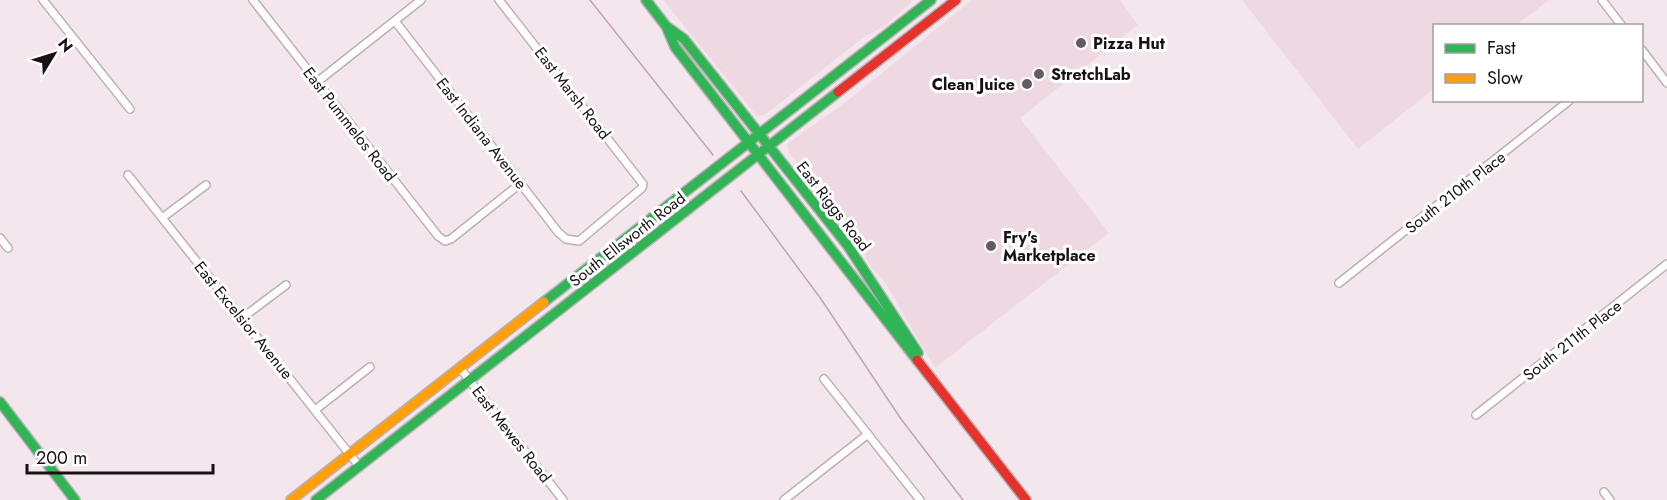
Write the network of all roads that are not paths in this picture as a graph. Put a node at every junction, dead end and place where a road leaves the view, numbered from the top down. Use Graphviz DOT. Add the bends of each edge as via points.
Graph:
graph roads {
  1 [pos="43,0"];
  2 [pos="254,0"];
  3 [pos="422,0"];
  4 [pos="499,0"];
  5 [pos="646,0"];
  6 [pos="931,0"];
  7 [pos="957,0"];
  8 [pos="1602,0"];
  9 [pos="395,21"];
  10 [pos="1620,24"];
  11 [pos="666,26"];
  12 [pos="1643,53"];
  13 [pos="317,82"];
  14 [pos="1667,83"];
  15 [pos="1567,102"];
  16 [pos="130,109"];
  17 [pos="758,133"];
  18 [pos="748,141"];
  19 [pos="770,148"];
  20 [pos="760,155"];
  21 [pos="128,175"];
  22 [pos="521,183"];
  23 [pos="206,185"];
  24 [pos="162,218"];
  25 [pos="0,238"];
  26 [pos="573,242"];
  27 [pos="8,248"];
  28 [pos="1667,264"];
  29 [pos="1339,283"];
  30 [pos="286,285"];
  31 [pos="242,318"];
  32 [pos="370,367"];
  33 [pos="460,368"];
  34 [pos="824,379"];
  35 [pos="470,380"];
  36 [pos="0,402"];
  37 [pos="315,410"];
  38 [pos="1476,415"];
  39 [pos="962,418"];
  40 [pos="868,434"];
  41 [pos="350,454"];
  42 [pos="359,466"];
  43 [pos="1604,492"];
  44 [pos="75,500"];
  45 [pos="291,500"];
  46 [pos="316,500"];
  47 [pos="563,500"];
  48 [pos="784,500"];
  49 [pos="920,500"];
  50 [pos="1026,500"];
  51 [pos="1610,500"];
  1 -- 16 [label="street"];
  2 -- 13 [label="street, East Pummelos Road"];
  3 -- 9 [label="street"];
  4 -- 26 [label="street, East Marsh Road" via="642,181 642,188"];
  5 -- 11 [label="main road, East Riggs Road"];
  6 -- 17 [label="main road, South Ellsworth Road"];
  7 -- 19 [label="main road, South Ellsworth Road"];
  8 -- 10 [label="street"];
  9 -- 13 [label="street"];
  9 -- 22 [label="street, East Indiana Avenue"];
  11 -- 17 [label="main road, East Riggs Road" via="684,39"];
  11 -- 18 [label="main road, East Riggs Road" via="675,47"];
  12 -- 14 [label="street"];
  13 -- 22 [label="street, East Pummelos Road" via="445,241"];
  15 -- 29 [label="street, South 210th Place"];
  17 -- 18 [label="main road, South Ellsworth Road"];
  17 -- 19 [label="main road, East Riggs Road"];
  18 -- 20 [label="main road, East Riggs Road"];
  18 -- 33 [label="main road, South Ellsworth Road"];
  19 -- 20 [label="main road, South Ellsworth Road"];
  19 -- 39 [label="main road, East Riggs Road" via="848,246"];
  20 -- 35 [label="main road, South Ellsworth Road"];
  20 -- 39 [label="main road, East Riggs Road"];
  21 -- 24 [label="street, East Excelsior Avenue"];
  22 -- 26 [label="street, East Indiana Avenue" via="558,231"];
  23 -- 24 [label="street"];
  24 -- 31 [label="street, East Excelsior Avenue"];
  25 -- 27 [label="street"];
  28 -- 38 [label="street, South 211th Place"];
  30 -- 31 [label="street"];
  31 -- 37 [label="street, East Excelsior Avenue"];
  32 -- 37 [label="street"];
  33 -- 35 [label="street, East Mewes Road"];
  33 -- 41 [label="main road, South Ellsworth Road"];
  34 -- 40 [label="street"];
  35 -- 42 [label="main road, South Ellsworth Road"];
  35 -- 47 [label="street, East Mewes Road"];
  36 -- 44 [label="main road"];
  37 -- 41 [label="street, East Excelsior Avenue"];
  39 -- 50 [label="main road, East Riggs Road"];
  40 -- 48 [label="street"];
  40 -- 49 [label="street"];
  41 -- 42 [label="street, East Excelsior Avenue"];
  41 -- 45 [label="main road, South Ellsworth Road"];
  42 -- 46 [label="main road, South Ellsworth Road"];
  43 -- 51 [label="street"];
}
